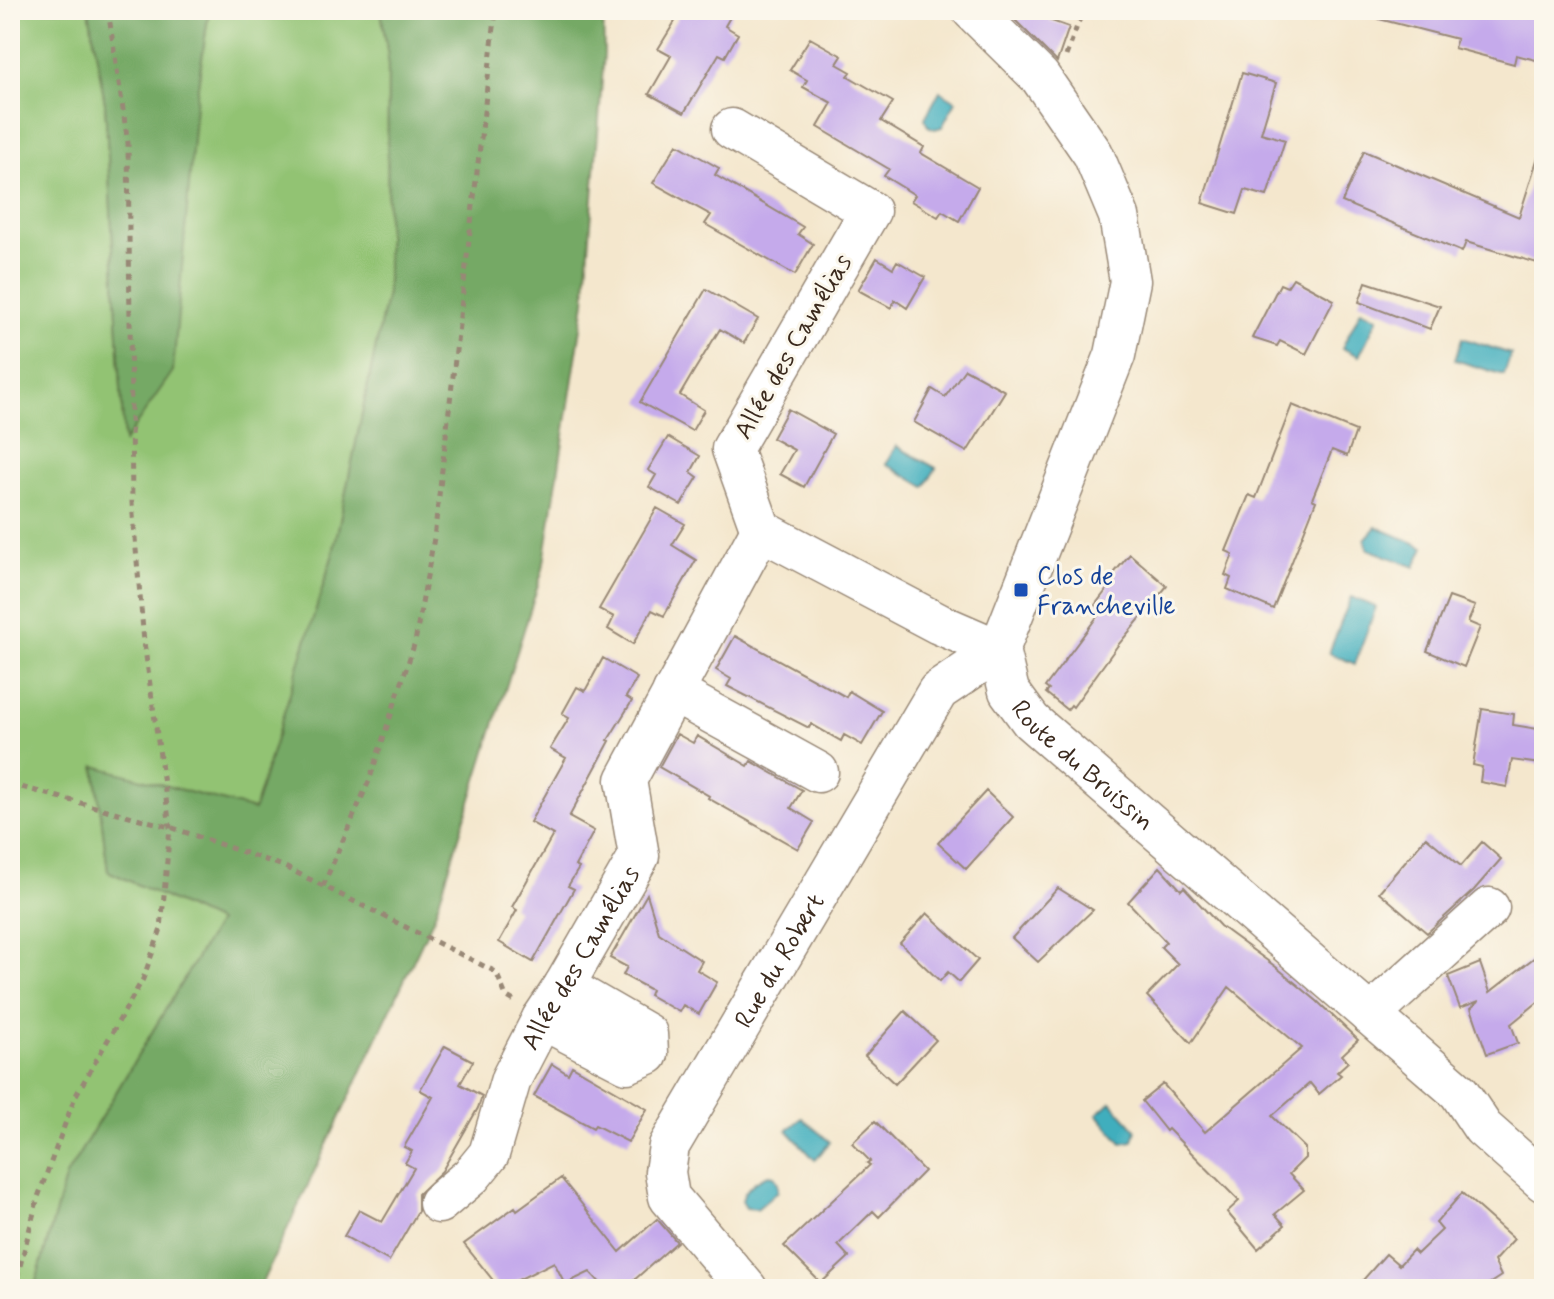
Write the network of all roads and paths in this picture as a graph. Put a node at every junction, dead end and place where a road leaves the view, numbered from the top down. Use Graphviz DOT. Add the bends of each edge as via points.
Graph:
graph roads {
  1 [pos="108,10"];
  2 [pos="496,10"];
  3 [pos="972,10"];
  4 [pos="1056,10"];
  5 [pos="1083,10"];
  6 [pos="1054,17"];
  7 [pos="1062,68"];
  8 [pos="732,129"];
  9 [pos="761,530"];
  10 [pos="999,650"];
  11 [pos="673,692"];
  12 [pos="818,772"];
  13 [pos="10,784"];
  14 [pos="170,827"];
  15 [pos="323,886"];
  16 [pos="1489,908"];
  17 [pos="564,986"];
  18 [pos="1370,1015"];
  19 [pos="542,1019"];
  20 [pos="1544,1182"];
  21 [pos="439,1203"];
  22 [pos="14,1289"];
  23 [pos="747,1289"];
  1 -- 14 [label="path" via="128,143 132,503 144,642"];
  2 -- 15 [label="path" via="434,538 415,642 369,781"];
  3 -- 10 [label="street" via="1040,77 1093,154 1119,216 1130,281 1115,355"];
  4 -- 6 [label="path"];
  5 -- 7 [label="path"];
  8 -- 9 [label="street, Allée des Camélias" via="870,211 732,449"];
  9 -- 10 [label="street"];
  9 -- 11 [label="street, Allée des Camélias"];
  10 -- 18 [label="street, Route du Bruissin" via="1009,691 1031,721"];
  10 -- 23 [label="street, Rue du Robert" via="938,691 669,1146 669,1197"];
  11 -- 12 [label="street"];
  11 -- 17 [label="street, Allée des Camélias" via="626,780 639,856"];
  13 -- 14 [label="path"];
  14 -- 15 [label="path" via="283,866"];
  14 -- 22 [label="path" via="161,929 143,979 75,1097 38,1197"];
  15 -- 19 [label="path" via="496,972 506,996"];
  16 -- 18 [label="street"];
  17 -- 19 [label="street, Allée des Camélias"];
  17 -- 19 [label="street" via="647,1034 648,1054 627,1063"];
  18 -- 20 [label="street, Route du Bruissin" via="1459,1092 1483,1128"];
  19 -- 21 [label="street, Allée des Camélias" via="511,1079 489,1154"];
}
